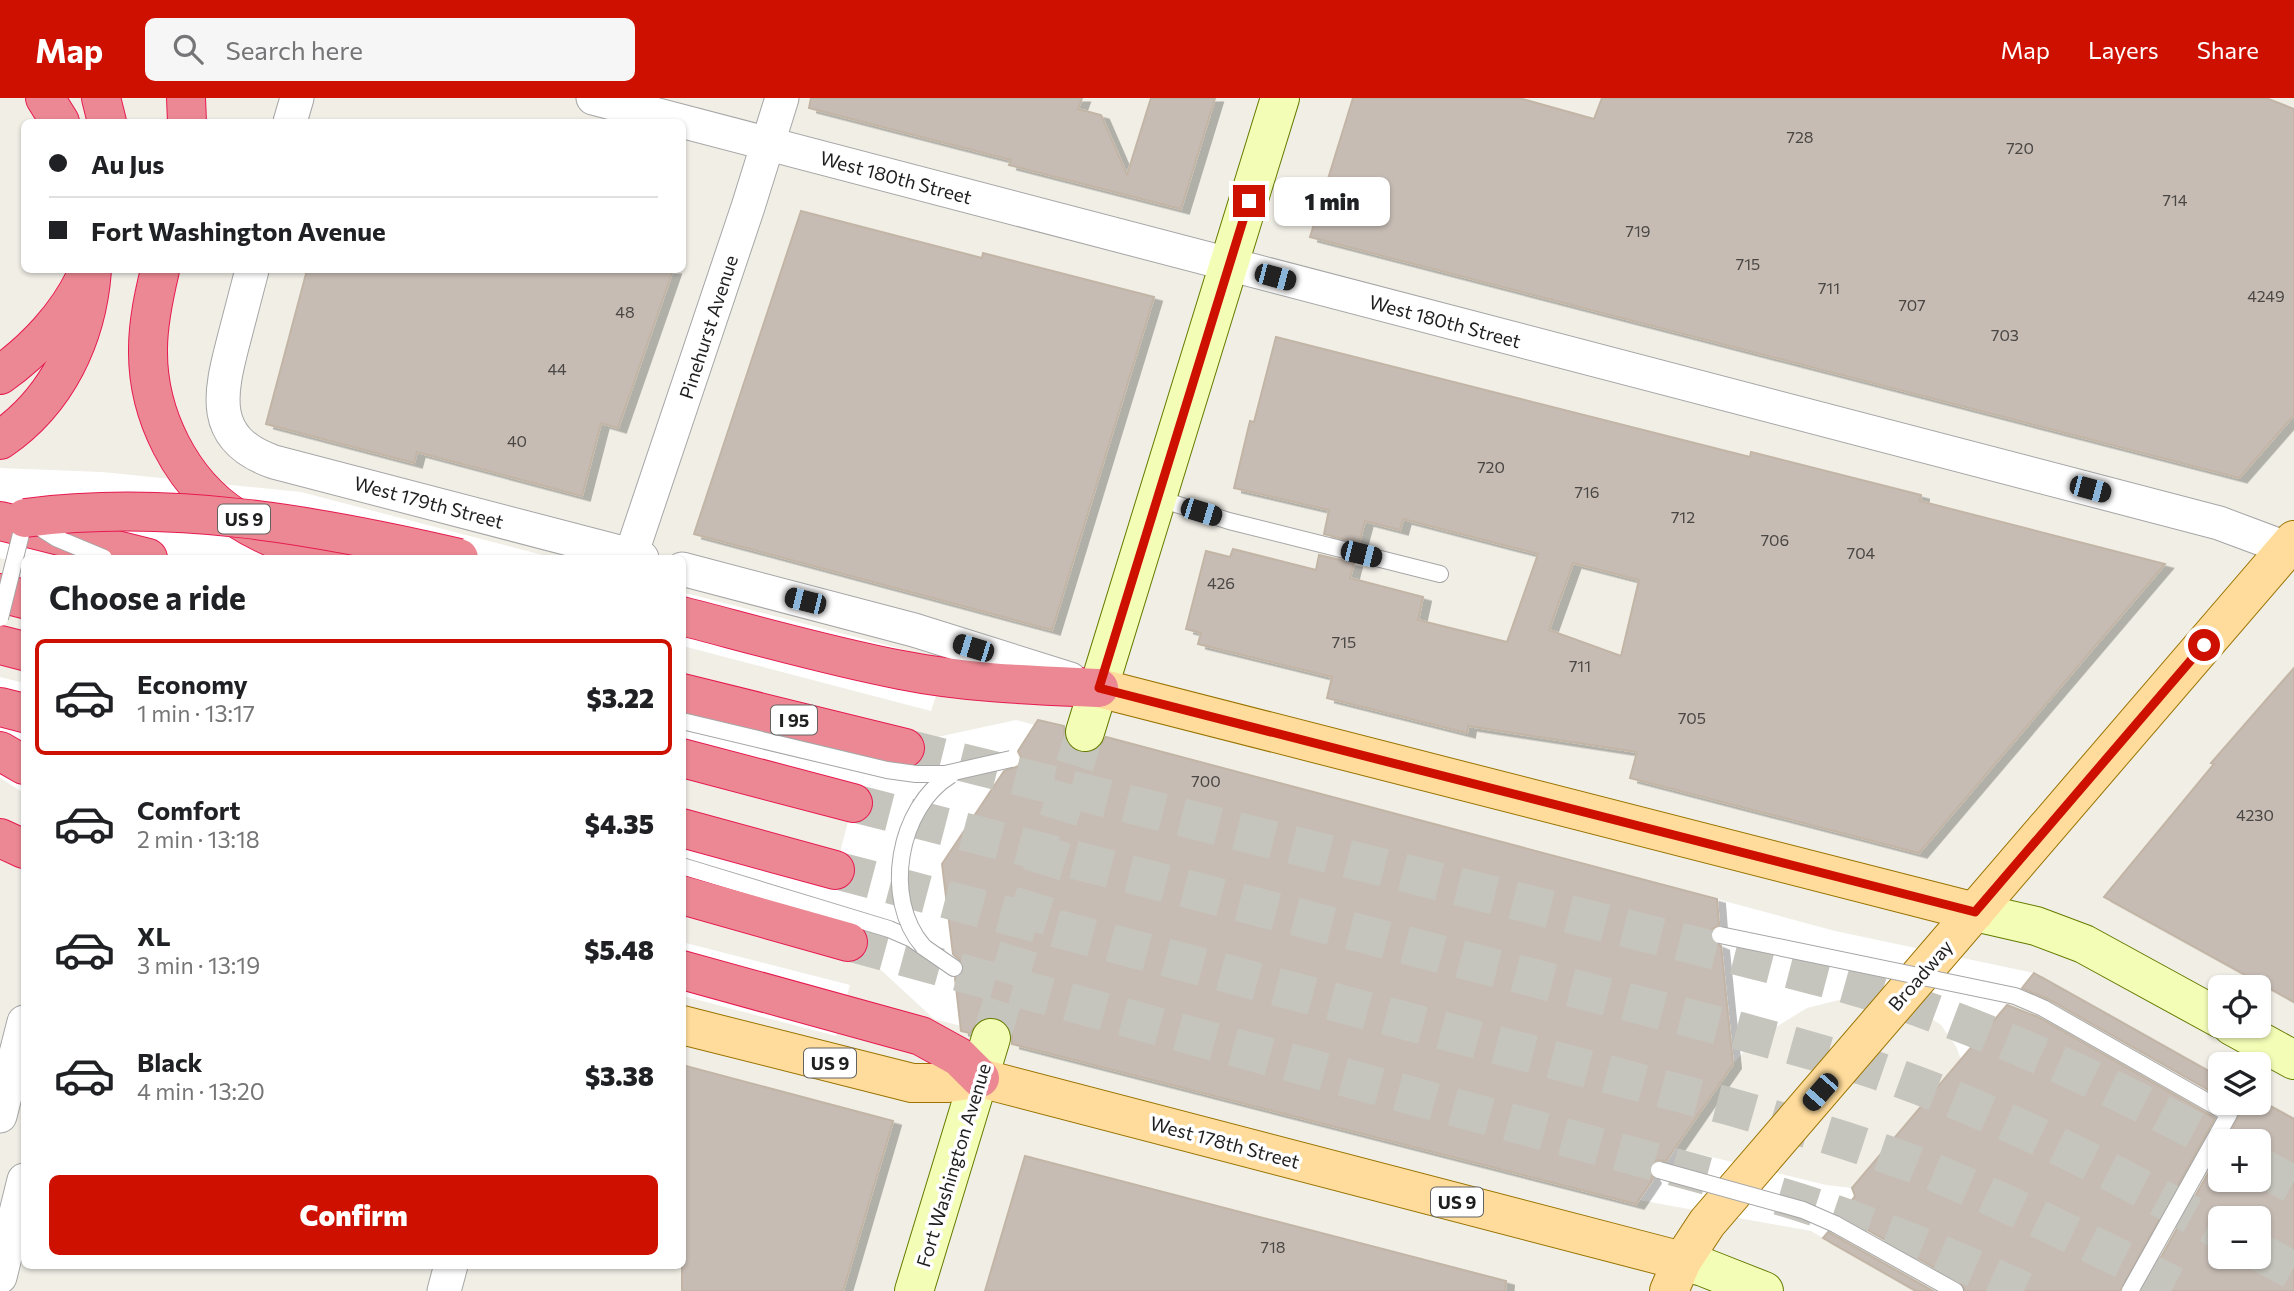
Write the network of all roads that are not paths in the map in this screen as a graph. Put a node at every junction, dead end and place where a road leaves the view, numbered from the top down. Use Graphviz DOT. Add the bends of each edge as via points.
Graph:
graph roads {
  1 [pos="45,98"];
  2 [pos="101,98"];
  3 [pos="186,98"];
  4 [pos="296,98"];
  5 [pos="593,98"];
  6 [pos="782,98"];
  7 [pos="1280,98"];
  8 [pos="59,119"];
  9 [pos="106,119"];
  10 [pos="187,119"];
  11 [pos="291,119"];
  12 [pos="673,119"];
  13 [pos="686,122"];
  14 [pos="768,144"];
  15 [pos="1229,264"];
  16 [pos="89,273"];
  17 [pos="91,273"];
  18 [pos="159,273"];
  19 [pos="251,273"];
  20 [pos="0,375"];
  21 [pos="0,440"];
  22 [pos="1157,498"];
  23 [pos="8,520"];
  24 [pos="2292,546"];
  25 [pos="97,555"];
  26 [pos="137,555"];
  27 [pos="320,555"];
  28 [pos="444,555"];
  29 [pos="629,555"];
  30 [pos="638,555"];
  31 [pos="686,570"];
  32 [pos="1440,574"];
  33 [pos="0,593"];
  34 [pos="21,598"];
  35 [pos="686,617"];
  36 [pos="0,618"];
  37 [pos="0,645"];
  38 [pos="21,651"];
  39 [pos="1099,688"];
  40 [pos="686,693"];
  41 [pos="0,707"];
  42 [pos="21,712"];
  43 [pos="0,722"];
  44 [pos="686,722"];
  45 [pos="21,724"];
  46 [pos="1085,732"];
  47 [pos="905,748"];
  48 [pos="0,751"];
  49 [pos="686,759"];
  50 [pos="1011,760"];
  51 [pos="21,763"];
  52 [pos="960,771"];
  53 [pos="0,783"];
  54 [pos="21,786"];
  55 [pos="853,803"];
  56 [pos="686,829"];
  57 [pos="0,838"];
  58 [pos="21,848"];
  59 [pos="0,861"];
  60 [pos="21,863"];
  61 [pos="686,867"];
  62 [pos="835,870"];
  63 [pos="686,896"];
  64 [pos="686,908"];
  65 [pos="1975,912"];
  66 [pos="1720,935"];
  67 [pos="923,946"];
  68 [pos="954,968"];
  69 [pos="686,971"];
  70 [pos="2208,1012"];
  71 [pos="686,1026"];
  72 [pos="21,1034"];
  73 [pos="991,1038"];
  74 [pos="2254,1038"];
  75 [pos="2294,1060"];
  76 [pos="980,1078"];
  77 [pos="0,1116"];
  78 [pos="1660,1170"];
  79 [pos="21,1192"];
  80 [pos="450,1269"];
  81 [pos="1675,1276"];
  82 [pos="0,1277"];
  83 [pos="444,1291"];
  84 [pos="914,1291"];
  85 [pos="1763,1291"];
  86 [pos="1955,1291"];
  87 [pos="2130,1291"];
  1 -- 8 [label="highway"];
  2 -- 9 [label="highway"];
  3 -- 10 [label="highway"];
  4 -- 11 [label="street"];
  5 -- 12 [label="street, West 180th Street"];
  6 -- 14 [label="street, Pinehurst Avenue"];
  7 -- 15 [label="main road"];
  13 -- 14 [label="street, West 180th Street"];
  14 -- 15 [label="street, West 180th Street"];
  14 -- 30 [label="street, Pinehurst Avenue"];
  15 -- 22 [label="main road"];
  15 -- 24 [label="street, West 180th Street"];
  16 -- 20 [label="highway" via="48,332"];
  17 -- 21 [label="highway" via="84,324 61,377 37,409"];
  18 -- 27 [label="highway" via="149,333 149,367 158,415 177,456 201,488 234,517"];
  19 -- 29 [label="street, West 179th Street" via="222,386 229,426 250,450 274,461"];
  22 -- 32 [label="lane" via="1229,521"];
  22 -- 39 [label="main road"];
  23 -- 25 [label="lane, bridge"];
  23 -- 26 [label="highway"];
  23 -- 28 [label="highway, US 9, bridge" via="129,510 192,513 311,528"];
  23 -- 36 [label="lane, bridge"];
  24 -- 65 [label="main road, Broadway"];
  31 -- 39 [label="street" via="914,630"];
  33 -- 34 [label="highway"];
  35 -- 39 [label="highway" via="836,656 943,677"];
  37 -- 38 [label="highway"];
  39 -- 46 [label="main road"];
  39 -- 65 [label="main road"];
  40 -- 47 [label="highway, I 95"];
  41 -- 42 [label="highway"];
  43 -- 45 [label="lane"];
  44 -- 52 [label="lane, bridge" via="887,770 932,775"];
  48 -- 51 [label="highway"];
  49 -- 55 [label="highway"];
  50 -- 52 [label="lane, bridge"];
  52 -- 67 [label="lane, bridge" via="926,797 904,845 903,907"];
  53 -- 54 [label="highway"];
  56 -- 62 [label="highway"];
  57 -- 58 [label="highway"];
  59 -- 60 [label="highway"];
  61 -- 67 [label="lane" via="869,922"];
  63 -- 64 [label="highway" via="848,942"];
  65 -- 70 [label="main road" via="2036,926 2084,944"];
  65 -- 81 [label="main road, Broadway" via="1707,1223"];
  66 -- 87 [label="lane, bridge" via="2015,996 2229,1114"];
  67 -- 68 [label="lane"];
  69 -- 76 [label="highway, US 9" via="920,1036 946,1049"];
  71 -- 76 [label="main road, West 178th Street / US 9" via="912,1083"];
  72 -- 77 [label="street"];
  73 -- 76 [label="main road, Fort Washington Avenue"];
  74 -- 75 [label="main road"];
  76 -- 81 [label="main road, West 178th Street / US 9"];
  76 -- 84 [label="main road, Fort Washington Avenue"];
  78 -- 86 [label="lane, bridge" via="1823,1218"];
  79 -- 82 [label="street"];
  80 -- 83 [label="street"];
  81 -- 85 [label="main road, West 178th Street" via="1742,1281"];
}
